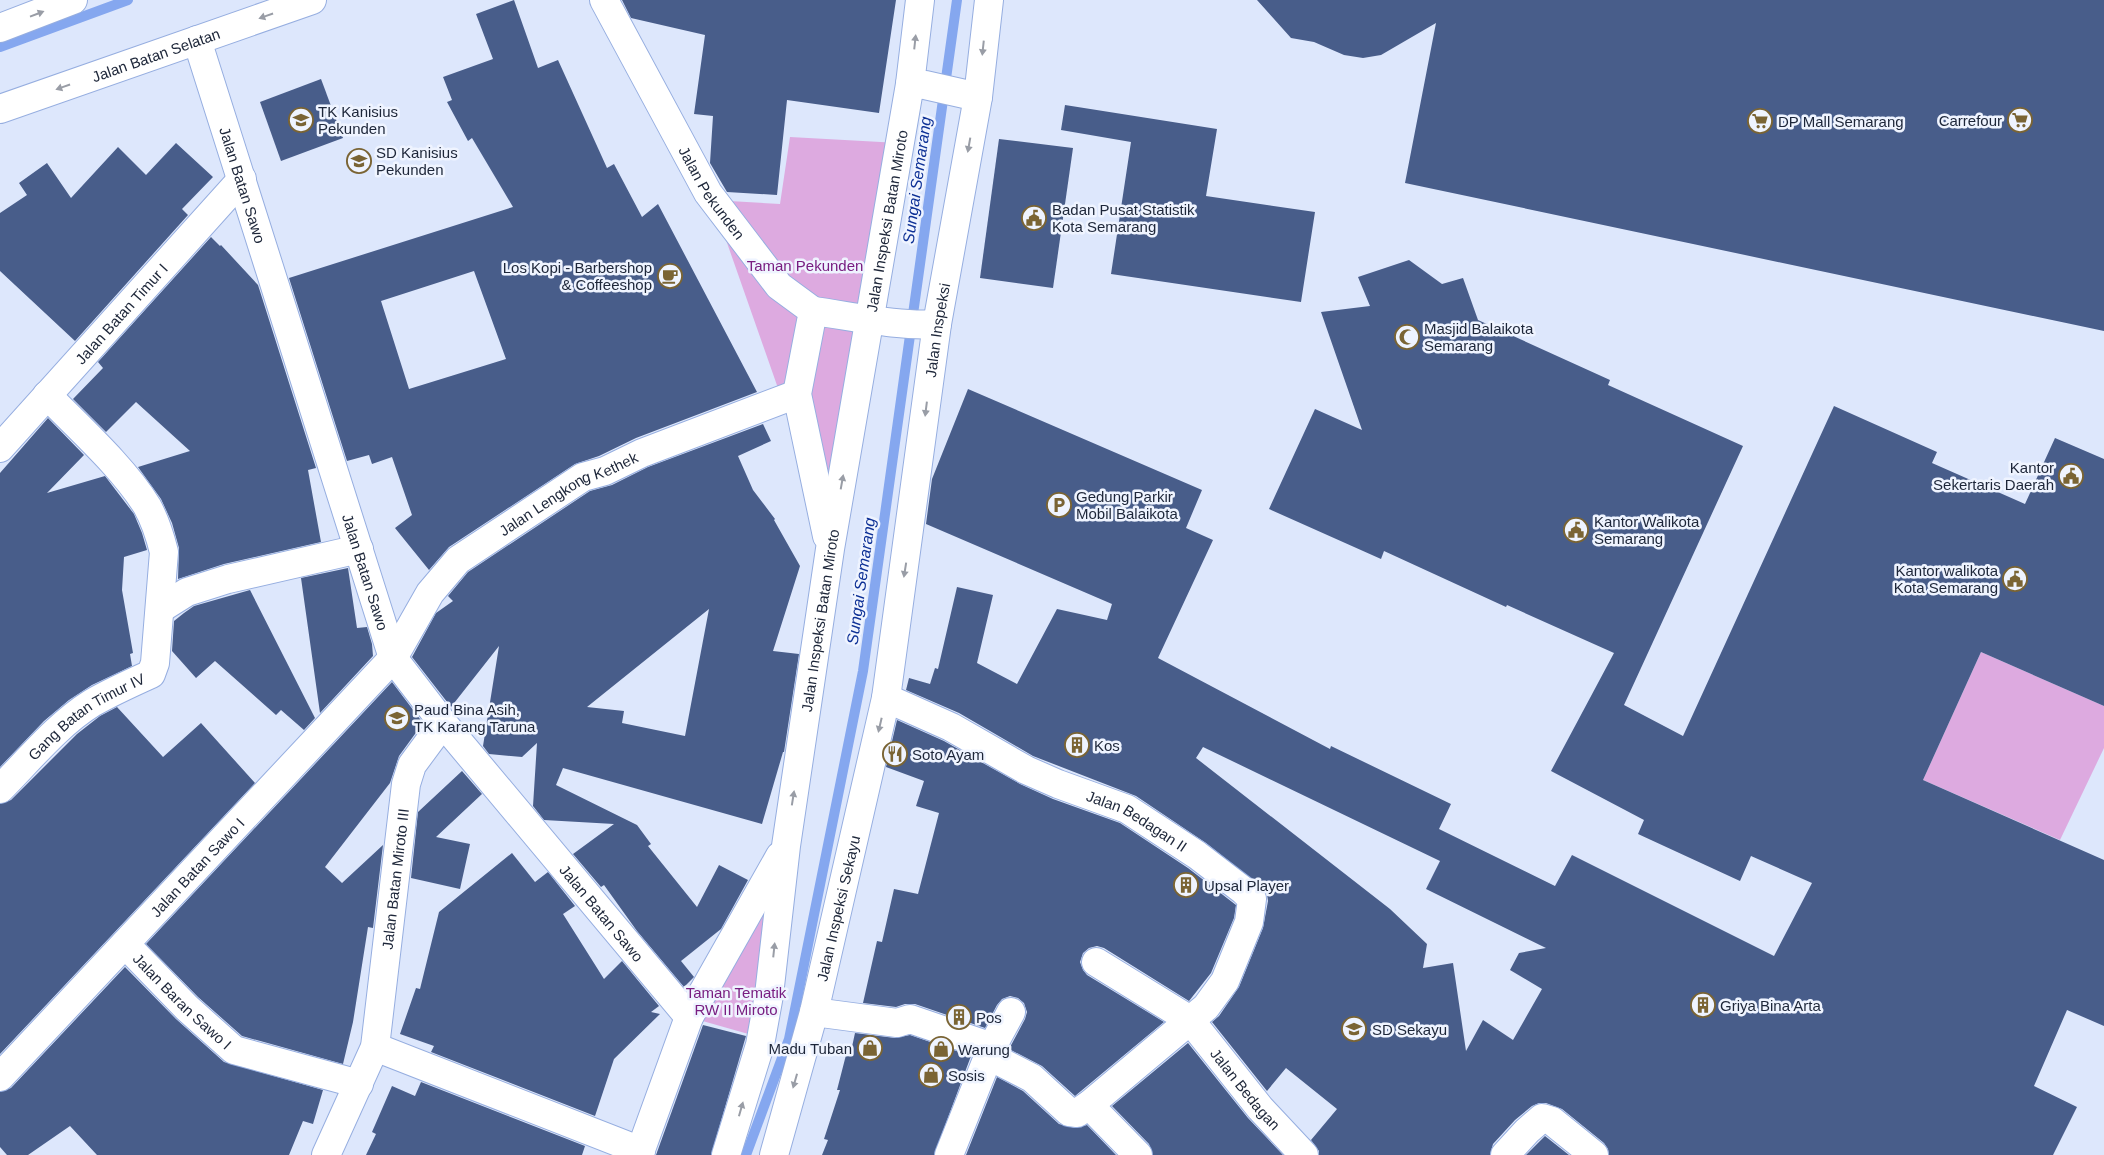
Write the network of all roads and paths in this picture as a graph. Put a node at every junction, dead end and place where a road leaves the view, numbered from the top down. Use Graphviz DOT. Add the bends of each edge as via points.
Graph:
graph roads {
  1 [pos="73,0"];
  2 [pos="312,0"];
  3 [pos="604,0"];
  4 [pos="920,0"];
  5 [pos="989,0"];
  6 [pos="0,28"];
  7 [pos="197,40"];
  8 [pos="918,85"];
  9 [pos="975,96"];
  10 [pos="0,109"];
  11 [pos="242,179"];
  12 [pos="813,311"];
  13 [pos="879,320"];
  14 [pos="931,325"];
  15 [pos="47,394"];
  16 [pos="796,394"];
  17 [pos="0,448"];
  18 [pos="359,550"];
  19 [pos="830,550"];
  20 [pos="160,609"];
  21 [pos="393,658"];
  22 [pos="891,660"];
  23 [pos="886,698"];
  24 [pos="443,723"];
  25 [pos="0,789"];
  26 [pos="786,846"];
  27 [pos="125,944"];
  28 [pos="1096,962"];
  29 [pos="814,1012"];
  30 [pos="1012,1012"];
  31 [pos="689,1017"];
  32 [pos="1190,1020"];
  33 [pos="375,1047"];
  34 [pos="991,1052"];
  35 [pos="0,1077"];
  36 [pos="359,1084"];
  37 [pos="1088,1105"];
  38 [pos="640,1153"];
  39 [pos="326,1155"];
  40 [pos="726,1155"];
  41 [pos="774,1155"];
  42 [pos="949,1155"];
  43 [pos="1138,1155"];
  44 [pos="1304,1155"];
  45 [pos="1504,1155"];
  46 [pos="1594,1155"];
  6 -- 1 [label="street, one-way"];
  2 -- 7 [label="street, Jalan Batan Selatan, one-way"];
  3 -- 12 [label="street, Jalan Pekunden" via="708,193 779,286"];
  8 -- 4 [label="street, Jalan Inspeksi Batan Miroto, one-way"];
  5 -- 9 [label="street, Jalan Inspeksi, one-way"];
  7 -- 10 [label="street, Jalan Batan Selatan, one-way"];
  7 -- 11 [label="street, Jalan Batan Sawo"];
  8 -- 9 [label="street"];
  8 -- 13 [label="street, Jalan Inspeksi Batan Miroto"];
  9 -- 14 [label="street, Jalan Inspeksi, one-way"];
  11 -- 15 [label="street, Jalan Batan Timur I"];
  11 -- 18 [label="street, Jalan Batan Sawo"];
  12 -- 13 [label="street"];
  12 -- 16 [label="street"];
  13 -- 14 [label="street"];
  19 -- 13 [label="street, Jalan Inspeksi Batan Miroto, one-way"];
  14 -- 22 [label="street, Jalan Inspeksi, one-way"];
  15 -- 17 [label="street, Jalan Batan Timur I"];
  15 -- 20 [label="street, Gang Batan Timur IV" via="132,484 148,507 164,552"];
  16 -- 19 [label="street"];
  16 -- 21 [label="street, Jalan Lengkong Kethek" via="583,477 488,539 458,560 430,593"];
  18 -- 20 [label="street" via="228,579 187,592"];
  18 -- 21 [label="street, Jalan Batan Sawo"];
  26 -- 19 [label="street, Jalan Inspeksi Batan Miroto, one-way"];
  20 -- 25 [label="street, Gang Batan Timur IV" via="151,674 91,704 54,734"];
  21 -- 24 [label="street, Jalan Batan Sawo"];
  21 -- 27 [label="street, Jalan Batan Sawo I"];
  22 -- 23 [label="street, Jalan Inspeksi Sekayu"];
  23 -- 29 [label="street, Jalan Inspeksi Sekayu, one-way"];
  23 -- 32 [label="street, Jalan Bedagan II" via="951,727 1026,770 1127,809 1174,838 1249,895 1253,902 1249,922 1225,981 1206,1007"];
  24 -- 31 [label="street, Jalan Batan Sawo"];
  24 -- 33 [label="street, Jalan Batan Miroto III" via="412,765 406,784"];
  26 -- 31 [label="street"];
  40 -- 26 [label="street, Jalan Inspeksi Batan Miroto, one-way" via="740,1116 769,996"];
  27 -- 35 [label="street, Jalan Batan Sawo I"];
  27 -- 36 [label="street, Jalan Baran Sawo I" via="187,1008 234,1050"];
  28 -- 32 [label="street, Jalan Bedagan"];
  29 -- 34 [label="street" via="897,1023 910,1019"];
  29 -- 41 [label="street, Jalan Inspeksi Sekayu, one-way"];
  30 -- 34 [label="street"];
  31 -- 38 [label="street"];
  32 -- 37 [label="street, Jalan Bedagan II"];
  32 -- 44 [label="street, Jalan Bedagan" via="1260,1108"];
  33 -- 36 [label="street, Jalan Batan Miroto III"];
  33 -- 38 [label="street"];
  34 -- 37 [label="street" via="1032,1078 1069,1112 1077,1113"];
  34 -- 42 [label="street"];
  36 -- 39 [label="street, Jalan Batan Miroto III"];
  37 -- 43 [label="street"];
  45 -- 46 [label="street" via="1542,1118 1552,1121"];
}
